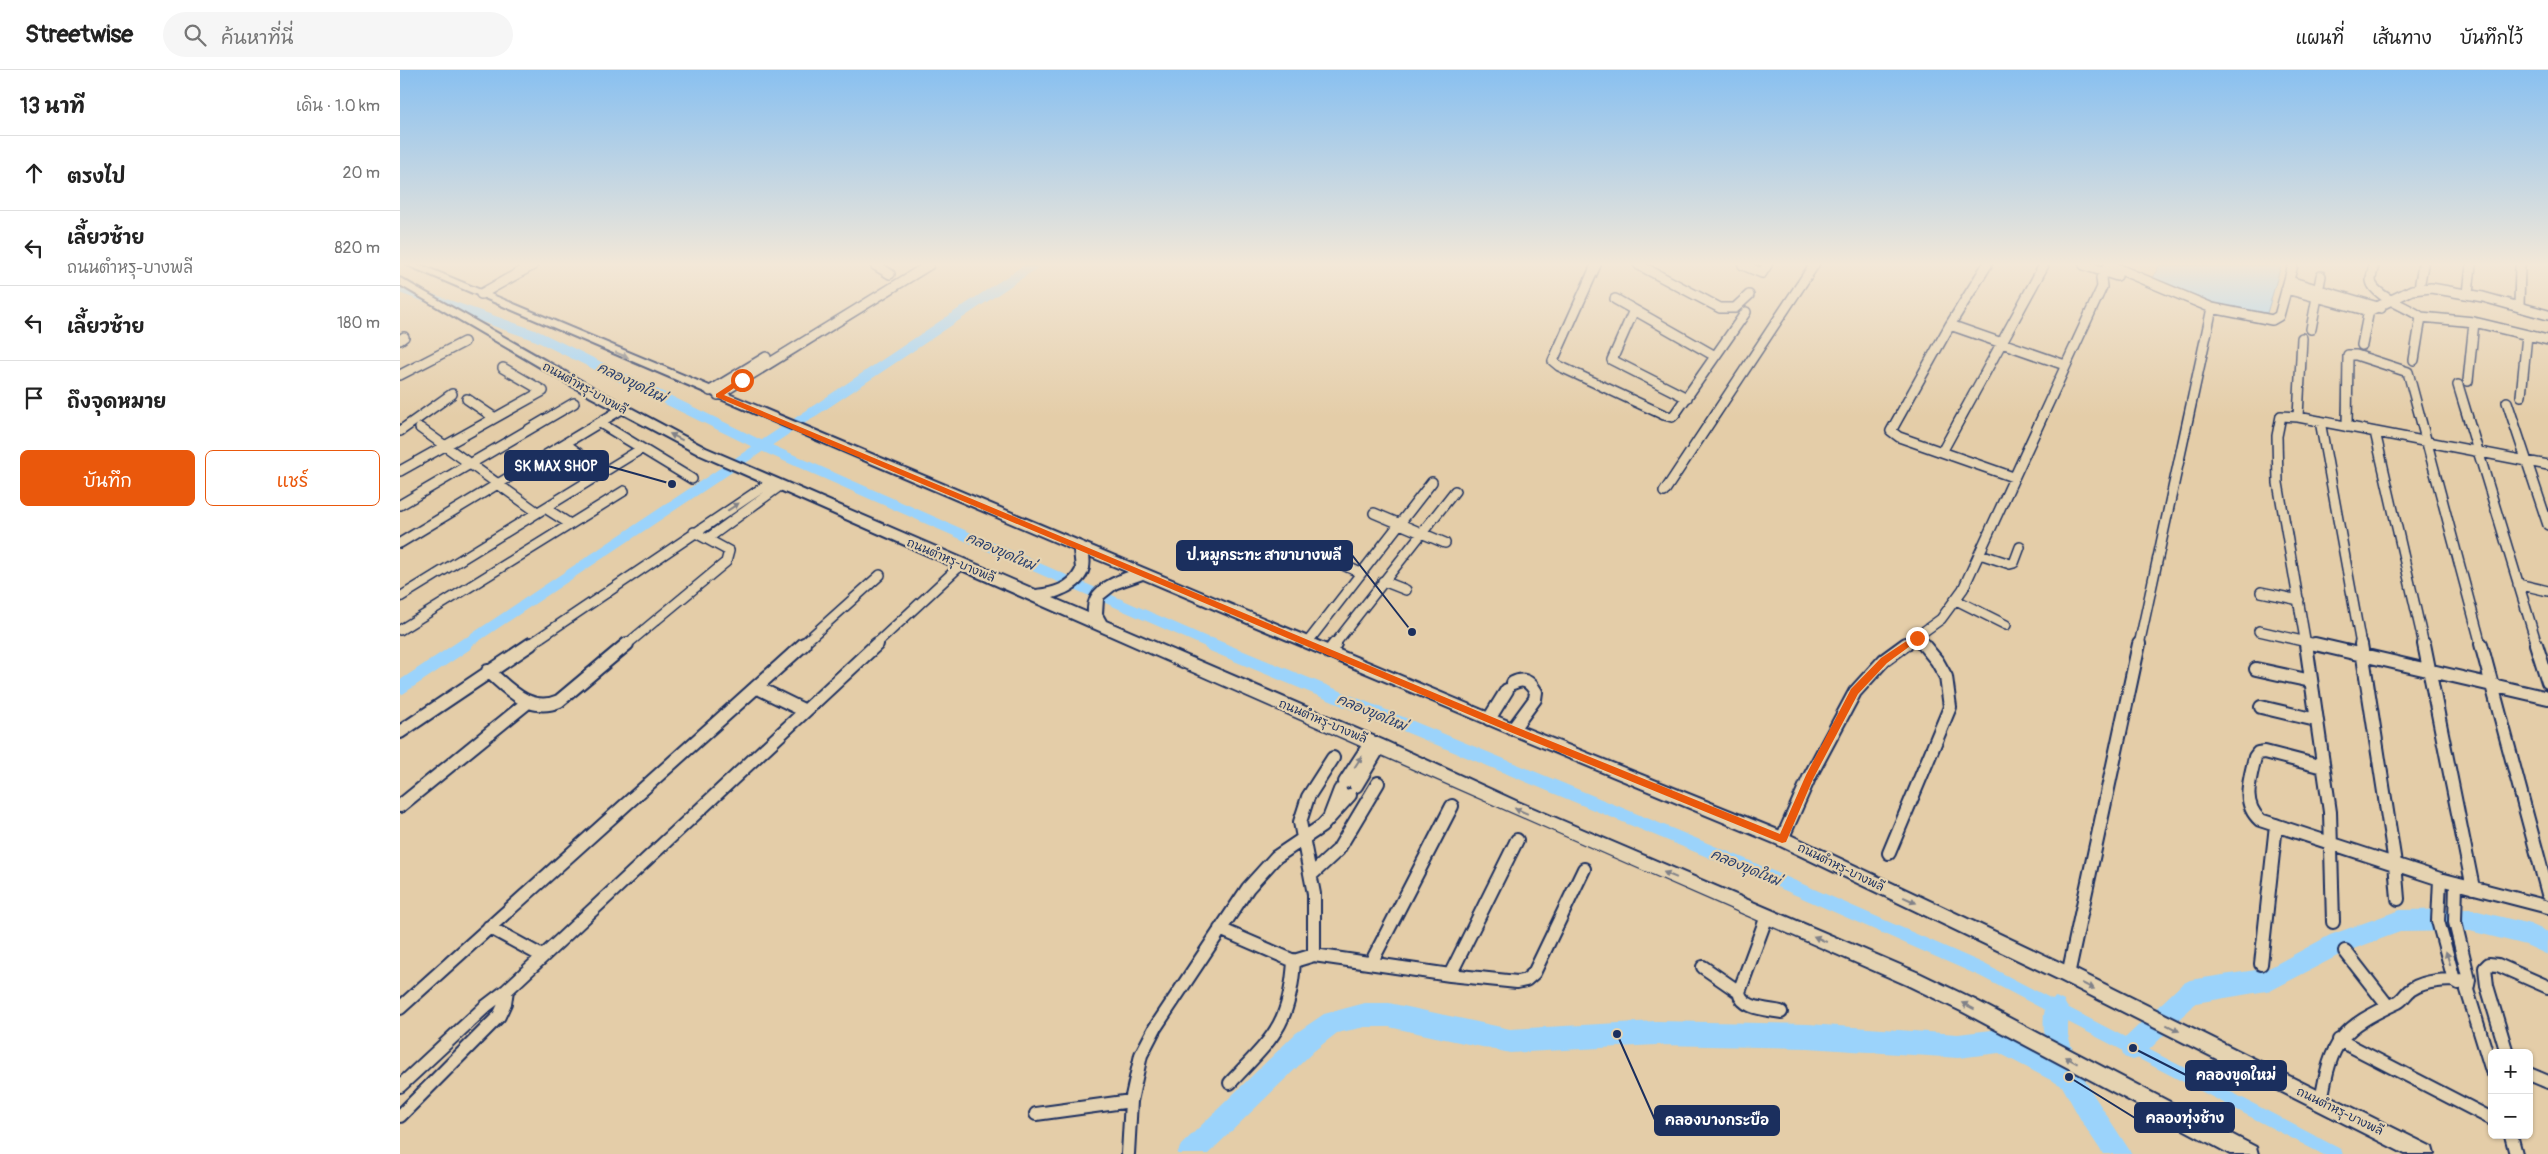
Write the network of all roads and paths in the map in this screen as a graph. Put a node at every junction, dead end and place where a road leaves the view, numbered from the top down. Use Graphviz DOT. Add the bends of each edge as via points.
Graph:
graph roads {
  1 [pos="459,316"];
  2 [pos="532,316"];
  3 [pos="837,316"];
  4 [pos="844,316"];
  5 [pos="1572,316"];
  6 [pos="1632,316"];
  7 [pos="1644,316"];
  8 [pos="1744,316"];
  9 [pos="1781,316"];
  10 [pos="1956,316"];
  11 [pos="2017,316"];
  12 [pos="2088,316"];
  13 [pos="2210,316"];
  14 [pos="2248,316"];
  15 [pos="2277,316"];
  16 [pos="2313,316"];
  17 [pos="2368,316"];
  18 [pos="2421,317"];
  19 [pos="2474,322"];
  20 [pos="1950,326"];
  21 [pos="2311,330"];
  22 [pos="2527,335"];
  23 [pos="2302,338"];
  24 [pos="2548,340"];
  25 [pos="464,342"];
  26 [pos="2002,344"];
  27 [pos="2362,346"];
  28 [pos="1716,356"];
  29 [pos="2414,360"];
  30 [pos="2064,365"];
  31 [pos="503,368"];
  32 [pos="400,375"];
  33 [pos="2468,381"];
  34 [pos="2458,385"];
  35 [pos="714,393"];
  36 [pos="452,394"];
  37 [pos="2521,396"];
  38 [pos="1687,398"];
  39 [pos="467,399"];
  40 [pos="2507,402"];
  41 [pos="574,403"];
  42 [pos="622,409"];
  43 [pos="2298,416"];
  44 [pos="495,418"];
  45 [pos="2320,421"];
  46 [pos="600,423"];
  47 [pos="2347,426"];
  48 [pos="420,428"];
  49 [pos="400,431"];
  50 [pos="2375,432"];
  51 [pos="2426,442"];
  52 [pos="566,444"];
  53 [pos="445,446"];
  54 [pos="641,449"];
  55 [pos="1942,452"];
  56 [pos="2477,452"];
  57 [pos="2525,461"];
  58 [pos="470,464"];
  59 [pos="2548,465"];
  60 [pos="400,471"];
  61 [pos="604,472"];
  62 [pos="2013,477"];
  63 [pos="692,479"];
  64 [pos="1432,482"];
  65 [pos="499,484"];
  66 [pos="775,484"];
  67 [pos="624,491"];
  68 [pos="1455,491"];
  69 [pos="1664,492"];
  70 [pos="400,505"];
  71 [pos="541,510"];
  72 [pos="1374,513"];
  73 [pos="1400,523"];
  74 [pos="570,524"];
  75 [pos="2548,525"];
  76 [pos="694,532"];
  77 [pos="1420,532"];
  78 [pos="707,539"];
  79 [pos="400,543"];
  80 [pos="1445,543"];
  81 [pos="1080,547"];
  82 [pos="2020,548"];
  83 [pos="1980,554"];
  84 [pos="960,565"];
  85 [pos="1343,566"];
  86 [pos="1361,573"];
  87 [pos="1142,574"];
  88 [pos="880,575"];
  89 [pos="1383,581"];
  90 [pos="2518,584"];
  91 [pos="1406,590"];
  92 [pos="2548,591"];
  93 [pos="2261,592"];
  94 [pos="1033,596"];
  95 [pos="400,597"];
  96 [pos="1956,600"];
  97 [pos="2299,600"];
  98 [pos="1101,625"];
  99 [pos="2006,625"];
  100 [pos="400,630"];
  101 [pos="2259,631"];
  102 [pos="1917,638"];
  103 [pos="2304,641"];
  104 [pos="1307,643"];
  105 [pos="1329,652"];
  106 [pos="2363,654"];
  107 [pos="2256,669"];
  108 [pos="488,671"];
  109 [pos="2430,671"];
  110 [pos="2310,681"];
  111 [pos="2548,682"];
  112 [pos="756,686"];
  113 [pos="2492,686"];
  114 [pos="2548,698"];
  115 [pos="528,702"];
  116 [pos="2261,707"];
  117 [pos="805,711"];
  118 [pos="1489,719"];
  119 [pos="2316,720"];
  120 [pos="1513,729"];
  121 [pos="400,732"];
  122 [pos="1376,744"];
  123 [pos="1333,758"];
  124 [pos="2323,767"];
  125 [pos="1378,784"];
  126 [pos="400,806"];
  127 [pos="1452,806"];
  128 [pos="2276,824"];
  129 [pos="1782,839"];
  130 [pos="1518,840"];
  131 [pos="1301,842"];
  132 [pos="2332,842"];
  133 [pos="1889,853"];
  134 [pos="2395,863"];
  135 [pos="1584,869"];
  136 [pos="1311,875"];
  137 [pos="2440,879"];
  138 [pos="2474,888"];
  139 [pos="2456,889"];
  140 [pos="2548,894"];
  141 [pos="2398,899"];
  142 [pos="2548,907"];
  143 [pos="1767,916"];
  144 [pos="2333,922"];
  145 [pos="489,927"];
  146 [pos="1220,929"];
  147 [pos="2345,951"];
  148 [pos="1314,955"];
  149 [pos="542,956"];
  150 [pos="1294,961"];
  151 [pos="1371,964"];
  152 [pos="2261,964"];
  153 [pos="1703,967"];
  154 [pos="1450,975"];
  155 [pos="2068,975"];
  156 [pos="2454,980"];
  157 [pos="2468,985"];
  158 [pos="2548,987"];
  159 [pos="507,990"];
  160 [pos="1740,992"];
  161 [pos="2387,1005"];
  162 [pos="400,1008"];
  163 [pos="1781,1012"];
  164 [pos="2339,1040"];
  165 [pos="2506,1049"];
  166 [pos="2488,1057"];
  167 [pos="2533,1076"];
  168 [pos="2548,1082"];
  169 [pos="1230,1083"];
  170 [pos="400,1086"];
  171 [pos="1131,1101"];
  172 [pos="2321,1102"];
  173 [pos="1036,1114"];
  174 [pos="400,1116"];
  175 [pos="2488,1117"];
  176 [pos="2512,1139"];
  177 [pos="1128,1149"];
  178 [pos="2249,1154"];
  179 [pos="2426,1154"];
  180 [pos="2516,1154"];
  1 -- 42 [label="main road, ถนนตำหรุ-บางพลี"];
  2 -- 35 [label="main road, ถนนตำหรุ-บางพลี, one-way"];
  3 -- 35 [label="street"];
  4 -- 35 [label="street"];
  5 -- 38 [label="street" via="1554,355 1553,361 1558,366 1668,416 1675,414"];
  6 -- 38 [label="street" via="1612,360"];
  7 -- 28 [label="street"];
  8 -- 28 [label="street"];
  9 -- 69 [label="street"];
  10 -- 20 [label="street"];
  11 -- 26 [label="street"];
  12 -- 30 [label="street"];
  13 -- 155 [label="street"];
  14 -- 15 [label="street" via="2276,319"];
  16 -- 21 [label="street"];
  17 -- 27 [label="street"];
  18 -- 19 [label="street"];
  18 -- 29 [label="street"];
  19 -- 22 [label="street"];
  19 -- 33 [label="street"];
  20 -- 26 [label="street"];
  20 -- 55 [label="street" via="1891,432"];
  22 -- 24 [label="street"];
  22 -- 37 [label="street"];
  23 -- 43 [label="street"];
  25 -- 32 [label="street"];
  26 -- 30 [label="street"];
  26 -- 55 [label="street"];
  28 -- 38 [label="street"];
  30 -- 62 [label="street"];
  31 -- 44 [label="street" via="543,389"];
  34 -- 56 [label="street"];
  35 -- 81 [label="main road, ถนนตำหรุ-บางพลี"];
  36 -- 49 [label="street"];
  39 -- 44 [label="street"];
  40 -- 57 [label="street"];
  41 -- 58 [label="street"];
  42 -- 46 [label="street"];
  66 -- 42 [label="main road, ถนนตำหรุ-บางพลี, one-way"];
  43 -- 45 [label="street"];
  43 -- 97 [label="street" via="2281,416 2277,437 2278,487"];
  44 -- 53 [label="street"];
  45 -- 47 [label="street"];
  45 -- 106 [label="street"];
  46 -- 52 [label="street"];
  46 -- 54 [label="street"];
  47 -- 50 [label="street"];
  47 -- 51 [label="street" via="2348,358 2352,354 2408,372"];
  48 -- 53 [label="street"];
  50 -- 51 [label="street"];
  50 -- 109 [label="street"];
  51 -- 56 [label="street"];
  51 -- 113 [label="street"];
  52 -- 61 [label="street"];
  52 -- 65 [label="street"];
  53 -- 58 [label="street"];
  53 -- 60 [label="street"];
  54 -- 61 [label="street"];
  54 -- 63 [label="street"];
  55 -- 62 [label="street"];
  56 -- 57 [label="street"];
  56 -- 90 [label="street"];
  57 -- 59 [label="street"];
  57 -- 75 [label="street"];
  58 -- 65 [label="street"];
  58 -- 70 [label="street"];
  61 -- 71 [label="street"];
  62 -- 83 [label="street"];
  64 -- 73 [label="street"];
  65 -- 71 [label="street"];
  65 -- 79 [label="street"];
  76 -- 66 [label="street, one-way"];
  66 -- 78 [label="street"];
  66 -- 84 [label="main road, ถนนตำหรุ-บางพลี"];
  67 -- 74 [label="street"];
  68 -- 77 [label="street"];
  71 -- 74 [label="street"];
  71 -- 95 [label="street"];
  72 -- 73 [label="street"];
  73 -- 77 [label="street"];
  73 -- 86 [label="street"];
  74 -- 100 [label="street"];
  76 -- 78 [label="street"];
  76 -- 108 [label="street"];
  77 -- 80 [label="street"];
  77 -- 89 [label="street"];
  78 -- 115 [label="street" via="729,551 726,562 559,701 541,708"];
  81 -- 87 [label="main road, ถนนตำหรุ-บางพลี"];
  81 -- 94 [label="main road" via="1084,558 1083,570 1078,577 1066,589"];
  82 -- 83 [label="street" via="2014,563 2010,564"];
  83 -- 96 [label="street"];
  84 -- 94 [label="main road, ถนนตำหรุ-บางพลี"];
  84 -- 117 [label="street"];
  85 -- 86 [label="street"];
  86 -- 104 [label="street"];
  87 -- 98 [label="main road" via="1114,582 1100,595 1093,606 1094,616"];
  87 -- 104 [label="main road, ถนนตำหรุ-บางพลี"];
  88 -- 112 [label="street"];
  89 -- 91 [label="street"];
  89 -- 105 [label="street"];
  90 -- 92 [label="street"];
  90 -- 111 [label="street"];
  93 -- 97 [label="street"];
  94 -- 98 [label="main road, ถนนตำหรุ-บางพลี"];
  96 -- 99 [label="street"];
  96 -- 102 [label="street" via="1941,619"];
  97 -- 103 [label="street"];
  98 -- 122 [label="main road, ถนนตำหรุ-บางพลี"];
  101 -- 103 [label="street"];
  102 -- 129 [label="street" via="1884,660 1854,692 1809,778"];
  102 -- 133 [label="street" via="1936,657 1949,678 1952,695 1950,707"];
  103 -- 106 [label="street"];
  103 -- 110 [label="street"];
  104 -- 105 [label="main road, ถนนตำหรุ-บางพลี"];
  105 -- 118 [label="main road, ถนนตำหรุ-บางพลี"];
  106 -- 109 [label="street"];
  106 -- 134 [label="street"];
  107 -- 110 [label="street"];
  108 -- 115 [label="street"];
  108 -- 121 [label="street"];
  109 -- 113 [label="street"];
  109 -- 138 [label="street"];
  110 -- 119 [label="street"];
  112 -- 117 [label="street"];
  112 -- 145 [label="street"];
  113 -- 114 [label="street"];
  113 -- 140 [label="street"];
  115 -- 126 [label="street"];
  116 -- 119 [label="street"];
  117 -- 149 [label="street"];
  118 -- 120 [label="main road, ถนนตำหรุ-บางพลี"];
  118 -- 120 [label="street" via="1510,687 1518,680 1527,680 1536,692 1535,699"];
  119 -- 124 [label="street"];
  120 -- 129 [label="main road, ถนนตำหรุ-บางพลี"];
  122 -- 131 [label="street" via="1330,817"];
  143 -- 122 [label="main road, ถนนตำหรุ-บางพลี, one-way" via="1510,806"];
  123 -- 131 [label="street" via="1305,804 1300,821"];
  124 -- 128 [label="street" via="2258,753 2248,808 2260,820"];
  124 -- 132 [label="street"];
  125 -- 136 [label="street" via="1338,850"];
  127 -- 151 [label="street"];
  128 -- 132 [label="street"];
  128 -- 152 [label="street"];
  129 -- 155 [label="main road, ถนนตำหรุ-บางพลี, one-way"];
  130 -- 154 [label="street"];
  131 -- 136 [label="street"];
  131 -- 146 [label="street" via="1276,857 1248,888"];
  132 -- 134 [label="street"];
  132 -- 144 [label="street"];
  134 -- 137 [label="street"];
  134 -- 141 [label="street"];
  135 -- 154 [label="street" via="1534,973 1526,980 1517,982"];
  136 -- 148 [label="street" via="1315,910"];
  137 -- 139 [label="street"];
  156 -- 137 [label="street, one-way" via="2438,920"];
  138 -- 139 [label="street"];
  138 -- 142 [label="street"];
  139 -- 157 [label="street" via="2455,922"];
  143 -- 160 [label="street"];
  178 -- 143 [label="main road, ถนนตำหรุ-บางพลี, one-way" via="1913,979"];
  145 -- 149 [label="street"];
  145 -- 162 [label="street"];
  146 -- 150 [label="street"];
  146 -- 171 [label="street" via="1155,1028 1142,1055"];
  147 -- 161 [label="street"];
  148 -- 150 [label="street"];
  148 -- 151 [label="street"];
  149 -- 159 [label="street"];
  150 -- 169 [label="street" via="1291,996 1283,1022"];
  151 -- 154 [label="street"];
  153 -- 160 [label="street"];
  155 -- 172 [label="main road, ถนนตำหรุ-บางพลี, one-way"];
  156 -- 157 [label="street"];
  156 -- 161 [label="street" via="2412,988 2401,1001"];
  157 -- 166 [label="street"];
  158 -- 165 [label="street" via="2498,965 2489,964 2485,968 2487,986"];
  159 -- 170 [label="street"];
  159 -- 174 [label="street" via="506,1003 499,1016"];
  160 -- 163 [label="street" via="1745,1004"];
  161 -- 164 [label="street"];
  164 -- 172 [label="street" via="2330,1057"];
  164 -- 175 [label="street"];
  167 -- 168 [label="street"];
  171 -- 173 [label="street"];
  171 -- 177 [label="street"];
  172 -- 179 [label="main road, ถนนตำหรุ-บางพลี"];
  176 -- 180 [label="street"];
}
